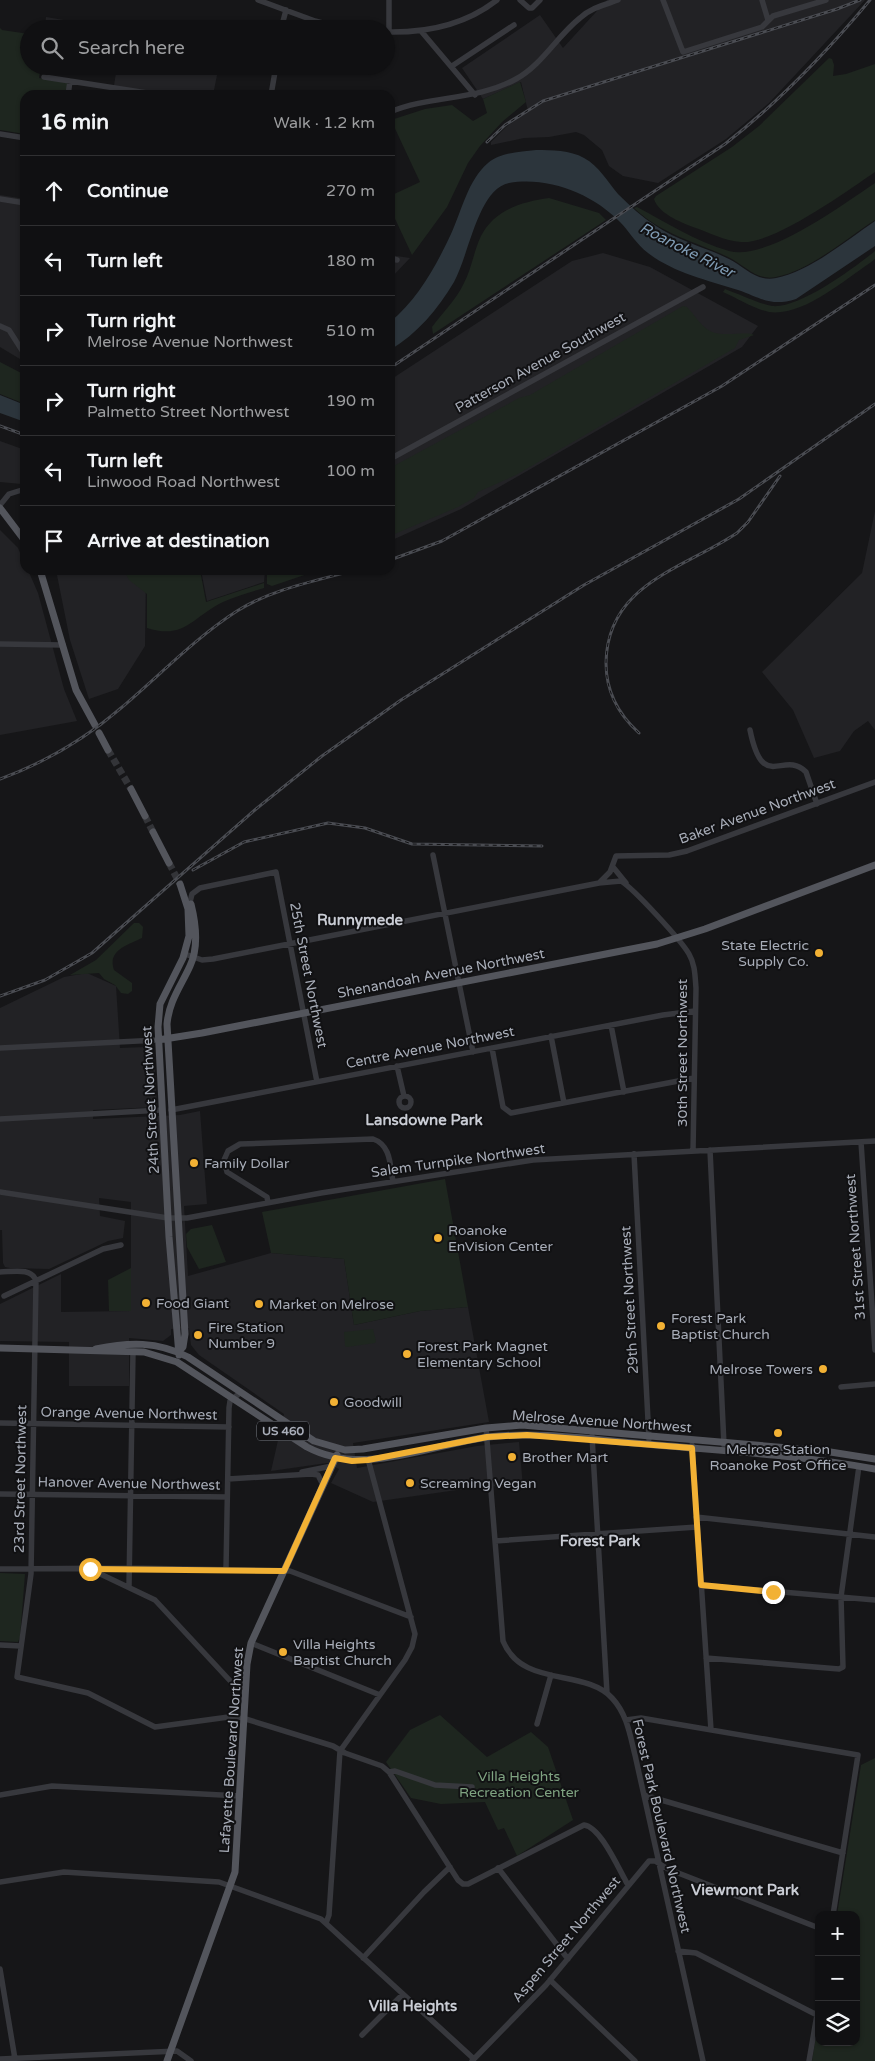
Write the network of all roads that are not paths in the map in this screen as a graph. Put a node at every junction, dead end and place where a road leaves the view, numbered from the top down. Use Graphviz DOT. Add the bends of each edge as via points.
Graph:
graph roads {
  1 [pos="258,0"];
  2 [pos="389,0"];
  3 [pos="497,0"];
  4 [pos="520,0"];
  5 [pos="540,0"];
  6 [pos="618,0"];
  7 [pos="662,0"];
  8 [pos="762,0"];
  9 [pos="826,0"];
  10 [pos="286,10"];
  11 [pos="283,20"];
  12 [pos="313,20"];
  13 [pos="388,20"];
  14 [pos="768,20"];
  15 [pos="514,25"];
  16 [pos="421,31"];
  17 [pos="395,32"];
  18 [pos="452,66"];
  19 [pos="274,75"];
  20 [pos="44,77"];
  21 [pos="70,81"];
  22 [pos="69,90"];
  23 [pos="128,90"];
  24 [pos="272,90"];
  25 [pos="476,95"];
  26 [pos="395,111"];
  27 [pos="0,134"];
  28 [pos="20,137"];
  29 [pos="0,199"];
  30 [pos="20,202"];
  31 [pos="703,287"];
  32 [pos="0,326"];
  33 [pos="20,347"];
  34 [pos="395,456"];
  35 [pos="20,491"];
  36 [pos="0,506"];
  37 [pos="20,533"];
  38 [pos="41,575"];
  39 [pos="0,644"];
  40 [pos="62,646"];
  41 [pos="94,725"];
  42 [pos="750,730"];
  43 [pos="99,732"];
  44 [pos="108,750"];
  45 [pos="875,782"];
  46 [pos="131,789"];
  47 [pos="817,804"];
  48 [pos="145,816"];
  49 [pos="153,832"];
  50 [pos="433,855"];
  51 [pos="169,863"];
  52 [pos="875,865"];
  53 [pos="613,867"];
  54 [pos="599,882"];
  55 [pos="630,888"];
  56 [pos="190,902"];
  57 [pos="446,913"];
  58 [pos="678,938"];
  59 [pos="291,944"];
  60 [pos="185,954"];
  61 [pos="193,958"];
  62 [pos="460,983"];
  63 [pos="695,1011"];
  64 [pos="304,1013"];
  65 [pos="611,1025"];
  66 [pos="551,1036"];
  67 [pos="168,1039"];
  68 [pos="158,1040"];
  69 [pos="0,1048"];
  70 [pos="492,1048"];
  71 [pos="473,1052"];
  72 [pos="397,1066"];
  73 [pos="694,1078"];
  74 [pos="317,1082"];
  75 [pos="624,1092"];
  76 [pos="404,1096"];
  77 [pos="564,1103"];
  78 [pos="162,1110"];
  79 [pos="171,1110"];
  80 [pos="0,1119"];
  81 [pos="875,1141"];
  82 [pos="861,1142"];
  83 [pos="710,1150"];
  84 [pos="693,1151"];
  85 [pos="634,1154"];
  86 [pos="393,1182"];
  87 [pos="0,1192"];
  88 [pos="268,1203"];
  89 [pos="168,1218"];
  90 [pos="177,1218"];
  91 [pos="122,1245"];
  92 [pos="0,1272"];
  93 [pos="36,1281"];
  94 [pos="4,1296"];
  95 [pos="874,1307"];
  96 [pos="175,1330"];
  97 [pos="185,1334"];
  98 [pos="156,1345"];
  99 [pos="0,1348"];
  100 [pos="35,1349"];
  101 [pos="88,1350"];
  102 [pos="875,1350"];
  103 [pos="133,1352"];
  104 [pos="178,1352"];
  105 [pos="188,1369"];
  106 [pos="228,1384"];
  107 [pos="875,1384"];
  108 [pos="841,1387"];
  109 [pos="240,1393"];
  110 [pos="233,1399"];
  111 [pos="0,1423"];
  112 [pos="34,1424"];
  113 [pos="131,1425"];
  114 [pos="228,1427"];
  115 [pos="486,1428"];
  116 [pos="592,1431"];
  117 [pos="649,1436"];
  118 [pos="487,1437"];
  119 [pos="592,1440"];
  120 [pos="693,1440"];
  121 [pos="724,1443"];
  122 [pos="649,1444"];
  123 [pos="339,1448"];
  124 [pos="692,1448"];
  125 [pos="723,1452"];
  126 [pos="335,1458"];
  127 [pos="875,1459"];
  128 [pos="368,1460"];
  129 [pos="332,1466"];
  130 [pos="859,1466"];
  131 [pos="875,1469"];
  132 [pos="298,1474"];
  133 [pos="228,1479"];
  134 [pos="324,1485"];
  135 [pos="0,1494"];
  136 [pos="32,1494"];
  137 [pos="130,1496"];
  138 [pos="227,1497"];
  139 [pos="696,1517"];
  140 [pos="697,1527"];
  141 [pos="851,1532"];
  142 [pos="598,1534"];
  143 [pos="875,1537"];
  144 [pos="495,1541"];
  145 [pos="128,1568"];
  146 [pos="0,1569"];
  147 [pos="31,1569"];
  148 [pos="90,1569"];
  149 [pos="226,1569"];
  150 [pos="284,1571"];
  151 [pos="701,1585"];
  152 [pos="129,1586"];
  153 [pos="841,1597"];
  154 [pos="875,1600"];
  155 [pos="411,1617"];
  156 [pos="251,1643"];
  157 [pos="0,1645"];
  158 [pos="21,1646"];
  159 [pos="706,1658"];
  160 [pos="551,1675"];
  161 [pos="246,1690"];
  162 [pos="607,1693"];
  163 [pos="380,1695"];
  164 [pos="244,1718"];
  165 [pos="626,1720"];
  166 [pos="537,1724"];
  167 [pos="711,1730"];
  168 [pos="340,1751"];
  169 [pos="389,1772"];
  170 [pos="472,1787"];
  171 [pos="0,1795"];
  172 [pos="644,1795"];
  173 [pos="240,1796"];
  174 [pos="843,1853"];
  175 [pos="658,1863"];
  176 [pos="450,1867"];
  177 [pos="498,1868"];
  178 [pos="0,1882"];
  179 [pos="233,1885"];
  180 [pos="628,1885"];
  181 [pos="834,1911"];
  182 [pos="326,1923"];
  183 [pos="815,1926"];
  184 [pos="678,1951"];
  185 [pos="363,1958"];
  186 [pos="568,1960"];
  187 [pos="0,1969"];
  188 [pos="550,1980"];
  189 [pos="403,1994"];
  190 [pos="815,2014"];
  191 [pos="815,2026"];
  192 [pos="362,2035"];
  193 [pos="170,2052"];
  194 [pos="0,2059"];
  195 [pos="15,2059"];
  196 [pos="473,2060"];
  197 [pos="167,2061"];
  198 [pos="192,2061"];
  199 [pos="635,2061"];
  200 [pos="704,2061"];
  201 [pos="809,2061"];
  1 -- 10 [label="street"];
  2 -- 13 [label="street"];
  3 -- 16 [label="street" via="468,19"];
  4 -- 5 [label="street" via="529,8"];
  6 -- 25 [label="street" via="580,17 523,75"];
  7 -- 14 [label="street" via="683,52 762,28"];
  8 -- 14 [label="street"];
  9 -- 14 [label="street"];
  10 -- 11 [label="street"];
  10 -- 12 [label="street"];
  15 -- 18 [label="street"];
  16 -- 17 [label="street"];
  16 -- 18 [label="street"];
  18 -- 25 [label="street"];
  19 -- 24 [label="street"];
  20 -- 21 [label="street"];
  21 -- 22 [label="street"];
  21 -- 23 [label="street"];
  25 -- 26 [label="street" via="428,101"];
  27 -- 28 [label="street"];
  29 -- 30 [label="street"];
  31 -- 34 [label="street, Patterson Avenue Southwest"];
  32 -- 33 [label="street" via="9,330"];
  35 -- 36 [label="street" via="9,494"];
  36 -- 37 [label="main road"];
  38 -- 40 [label="main road"];
  39 -- 40 [label="street"];
  40 -- 41 [label="main road" via="76,690"];
  42 -- 47 [label="street" via="754,750 761,762 772,766 796,766 806,772"];
  43 -- 44 [label="main road"];
  45 -- 47 [label="street, Baker Avenue Northwest"];
  46 -- 48 [label="main road"];
  47 -- 53 [label="street, Baker Avenue Northwest" via="687,851 669,855 616,856"];
  49 -- 51 [label="main road"];
  50 -- 57 [label="street"];
  52 -- 58 [label="main road, Shenandoah Avenue Northwest"];
  53 -- 54 [label="street"];
  53 -- 55 [label="street, 30th Street Northwest"];
  54 -- 55 [label="street, 30th Street Northwest" via="617,880"];
  54 -- 57 [label="street, 30th Street Northwest"];
  55 -- 58 [label="street, 30th Street Northwest"];
  56 -- 59 [label="street, 25th Street Northwest" via="192,894 200,888 276,872"];
  56 -- 60 [label="main road, 24th Street Northwest" via="180,884 189,920"];
  56 -- 61 [label="main road, 24th Street Northwest" via="195,925"];
  57 -- 59 [label="street, 30th Street Northwest"];
  57 -- 62 [label="street"];
  58 -- 62 [label="main road, Shenandoah Avenue Northwest"];
  58 -- 63 [label="street, 30th Street Northwest" via="694,967"];
  59 -- 61 [label="street, 30th Street Northwest" via="213,959"];
  59 -- 64 [label="street, 25th Street Northwest"];
  60 -- 61 [label="street"];
  60 -- 68 [label="main road, 24th Street Northwest" via="160,1004"];
  61 -- 67 [label="main road, 24th Street Northwest" via="169,1007"];
  62 -- 64 [label="main road, Shenandoah Avenue Northwest"];
  62 -- 71 [label="street"];
  63 -- 65 [label="street, Centre Avenue Northwest"];
  63 -- 73 [label="street, 30th Street Northwest"];
  64 -- 67 [label="main road, Shenandoah Avenue Northwest"];
  64 -- 74 [label="street, 25th Street Northwest"];
  65 -- 66 [label="street, Centre Avenue Northwest"];
  65 -- 75 [label="street"];
  66 -- 70 [label="street, Centre Avenue Northwest"];
  66 -- 77 [label="street"];
  67 -- 68 [label="main road, Shenandoah Avenue Northwest"];
  67 -- 79 [label="main road, 24th Street Northwest"];
  68 -- 69 [label="street, Shenandoah Avenue Northwest"];
  68 -- 78 [label="main road, 24th Street Northwest"];
  70 -- 71 [label="street, Centre Avenue Northwest"];
  70 -- 77 [label="street" via="504,1109 511,1113"];
  71 -- 72 [label="street, Centre Avenue Northwest"];
  72 -- 74 [label="street, Centre Avenue Northwest"];
  72 -- 76 [label="street"];
  73 -- 75 [label="street"];
  73 -- 84 [label="street, 30th Street Northwest"];
  74 -- 79 [label="street, Centre Avenue Northwest"];
  75 -- 77 [label="street"];
  78 -- 80 [label="street"];
  78 -- 89 [label="main road, 24th Street Northwest"];
  79 -- 90 [label="main road, 24th Street Northwest"];
  81 -- 82 [label="street, Salem Turnpike Northwest"];
  82 -- 83 [label="street, Salem Turnpike Northwest"];
  82 -- 95 [label="street, 31st Street Northwest"];
  83 -- 84 [label="street, Salem Turnpike Northwest"];
  83 -- 121 [label="street"];
  84 -- 85 [label="street, Salem Turnpike Northwest"];
  85 -- 86 [label="street, Salem Turnpike Northwest" via="533,1160"];
  85 -- 117 [label="street, 29th Street Northwest"];
  86 -- 88 [label="street, Salem Turnpike Northwest"];
  86 -- 88 [label="street" via="388,1153 383,1145 372,1140 240,1144 232,1147 224,1160 227,1172 267,1197"];
  87 -- 89 [label="street, Salem Turnpike Northwest"];
  88 -- 90 [label="street, Salem Turnpike Northwest"];
  89 -- 90 [label="street, Salem Turnpike Northwest"];
  89 -- 96 [label="main road, 24th Street Northwest"];
  90 -- 97 [label="main road, 24th Street Northwest"];
  91 -- 93 [label="street" via="103,1249"];
  92 -- 93 [label="street" via="29,1272"];
  93 -- 94 [label="street"];
  93 -- 100 [label="street, 23rd Street Northwest"];
  95 -- 102 [label="street, 31st Street Northwest"];
  96 -- 98 [label="main road" via="172,1341"];
  96 -- 104 [label="main road, 24th Street Northwest"];
  97 -- 104 [label="main road, 24th Street Northwest" via="183,1347"];
  97 -- 106 [label="main road" via="192,1355"];
  98 -- 101 [label="main road, Melrose Avenue Northwest / US 460" via="128,1344"];
  98 -- 104 [label="main road, Melrose Avenue Northwest / US 460"];
  99 -- 100 [label="main road, Melrose Avenue Northwest / US 460"];
  100 -- 101 [label="main road, Melrose Avenue Northwest / US 460"];
  100 -- 112 [label="street, 23rd Street Northwest"];
  101 -- 103 [label="main road, Melrose Avenue Northwest / US 460"];
  103 -- 104 [label="main road" via="142,1348 169,1354"];
  103 -- 105 [label="main road, Melrose Avenue Northwest / US 460" via="165,1357"];
  103 -- 113 [label="street"];
  104 -- 105 [label="main road"];
  104 -- 106 [label="main road, Melrose Avenue Northwest / US 460"];
  105 -- 110 [label="main road, Melrose Avenue Northwest / US 460"];
  106 -- 109 [label="main road, Melrose Avenue Northwest / US 460"];
  107 -- 108 [label="street"];
  109 -- 110 [label="street"];
  109 -- 123 [label="main road, Melrose Avenue Northwest / US 460" via="314,1441"];
  110 -- 114 [label="street" via="229,1402"];
  110 -- 126 [label="main road, Melrose Avenue Northwest / US 460" via="307,1447"];
  111 -- 112 [label="street, Orange Avenue Northwest"];
  112 -- 113 [label="street, Orange Avenue Northwest"];
  112 -- 136 [label="street, 23rd Street Northwest"];
  113 -- 114 [label="street, Orange Avenue Northwest"];
  113 -- 137 [label="street"];
  114 -- 133 [label="street"];
  115 -- 116 [label="main road, Melrose Avenue Northwest / US 460" via="522,1425"];
  115 -- 118 [label="street"];
  115 -- 123 [label="main road, Melrose Avenue Northwest / US 460" via="363,1449"];
  116 -- 117 [label="main road, Melrose Avenue Northwest / US 460"];
  116 -- 119 [label="street"];
  117 -- 120 [label="main road, Melrose Avenue Northwest / US 460"];
  117 -- 122 [label="street, 29th Street Northwest"];
  118 -- 119 [label="main road, Melrose Avenue Northwest / US 460" via="527,1435"];
  118 -- 128 [label="main road, Melrose Avenue Northwest / US 460"];
  118 -- 144 [label="street"];
  119 -- 122 [label="main road, Melrose Avenue Northwest / US 460"];
  119 -- 142 [label="street"];
  120 -- 121 [label="main road, Melrose Avenue Northwest / US 460"];
  120 -- 124 [label="street"];
  121 -- 125 [label="street"];
  121 -- 127 [label="main road, Melrose Avenue Northwest / US 460"];
  122 -- 124 [label="main road, Melrose Avenue Northwest / US 460"];
  123 -- 126 [label="main road, Lafayette Boulevard Northwest"];
  124 -- 125 [label="main road, Melrose Avenue Northwest / US 460"];
  124 -- 139 [label="street"];
  125 -- 130 [label="main road, Melrose Avenue Northwest / US 460"];
  126 -- 128 [label="main road, Melrose Avenue Northwest / US 460"];
  126 -- 129 [label="main road, Lafayette Boulevard Northwest"];
  128 -- 155 [label="street"];
  129 -- 132 [label="street, Hanover Avenue Northwest"];
  129 -- 134 [label="main road, Lafayette Boulevard Northwest"];
  130 -- 131 [label="main road, Melrose Avenue Northwest / US 460"];
  130 -- 141 [label="street"];
  132 -- 133 [label="street, Hanover Avenue Northwest"];
  132 -- 134 [label="street, Hanover Avenue Northwest" via="318,1475"];
  133 -- 138 [label="street"];
  134 -- 150 [label="main road, Lafayette Boulevard Northwest"];
  135 -- 136 [label="street, Hanover Avenue Northwest"];
  136 -- 137 [label="street, Hanover Avenue Northwest"];
  136 -- 147 [label="street, 23rd Street Northwest"];
  137 -- 138 [label="street, Hanover Avenue Northwest"];
  137 -- 145 [label="street"];
  138 -- 149 [label="street"];
  139 -- 140 [label="street"];
  139 -- 141 [label="street"];
  140 -- 142 [label="street"];
  140 -- 151 [label="street"];
  141 -- 143 [label="street"];
  141 -- 153 [label="street"];
  142 -- 144 [label="street"];
  142 -- 162 [label="street"];
  144 -- 160 [label="street" via="506,1647 525,1667"];
  145 -- 148 [label="street"];
  145 -- 149 [label="street"];
  145 -- 152 [label="street"];
  146 -- 147 [label="street"];
  147 -- 148 [label="street"];
  147 -- 158 [label="street, 23rd Street Northwest"];
  148 -- 152 [label="street"];
  149 -- 150 [label="street"];
  150 -- 155 [label="street"];
  150 -- 156 [label="main road, Lafayette Boulevard Northwest"];
  151 -- 153 [label="street"];
  151 -- 159 [label="street"];
  152 -- 161 [label="street" via="163,1606 234,1685"];
  153 -- 154 [label="street"];
  153 -- 159 [label="street" via="843,1667 839,1669"];
  155 -- 163 [label="street" via="415,1634 412,1647"];
  156 -- 161 [label="main road, Lafayette Boulevard Northwest"];
  156 -- 163 [label="street"];
  157 -- 158 [label="street"];
  158 -- 164 [label="street, 23rd Street Northwest" via="17,1677 83,1692 155,1727 233,1716"];
  159 -- 167 [label="street"];
  160 -- 162 [label="street"];
  160 -- 166 [label="street"];
  161 -- 164 [label="main road, Lafayette Boulevard Northwest"];
  162 -- 165 [label="street, Forest Park Boulevard Northwest" via="620,1707"];
  163 -- 168 [label="street"];
  164 -- 168 [label="street"];
  164 -- 173 [label="main road, Lafayette Boulevard Northwest"];
  165 -- 167 [label="street" via="642,1718"];
  165 -- 172 [label="street, Forest Park Boulevard Northwest"];
  167 -- 174 [label="street" via="858,1755"];
  168 -- 169 [label="street" via="382,1766"];
  168 -- 182 [label="street"];
  169 -- 170 [label="street" via="395,1771 435,1785"];
  169 -- 176 [label="street"];
  171 -- 173 [label="street" via="52,1786"];
  172 -- 174 [label="street"];
  172 -- 175 [label="street, Forest Park Boulevard Northwest"];
  173 -- 179 [label="main road, Lafayette Boulevard Northwest"];
  174 -- 181 [label="street"];
  175 -- 180 [label="street, Aspen Street Northwest" via="647,1862"];
  175 -- 183 [label="street"];
  175 -- 184 [label="street, Forest Park Boulevard Northwest"];
  176 -- 177 [label="street" via="460,1882 466,1884"];
  176 -- 185 [label="street"];
  177 -- 180 [label="street" via="570,1830 588,1825 600,1836"];
  177 -- 186 [label="street"];
  178 -- 179 [label="street" via="64,1872"];
  179 -- 182 [label="street" via="316,1916"];
  179 -- 193 [label="main road, Lafayette Boulevard Northwest"];
  180 -- 186 [label="street, Aspen Street Northwest"];
  182 -- 185 [label="street"];
  184 -- 190 [label="street" via="696,1953"];
  184 -- 200 [label="street, Forest Park Boulevard Northwest"];
  185 -- 189 [label="street"];
  186 -- 188 [label="street, Aspen Street Northwest"];
  187 -- 195 [label="street"];
  188 -- 196 [label="street, Aspen Street Northwest"];
  188 -- 199 [label="street"];
  189 -- 192 [label="street"];
  189 -- 196 [label="street"];
  191 -- 201 [label="street"];
  193 -- 195 [label="street"];
  193 -- 197 [label="main road, Lafayette Boulevard Northwest"];
  193 -- 198 [label="street" via="178,2052"];
  194 -- 195 [label="street"];
}
